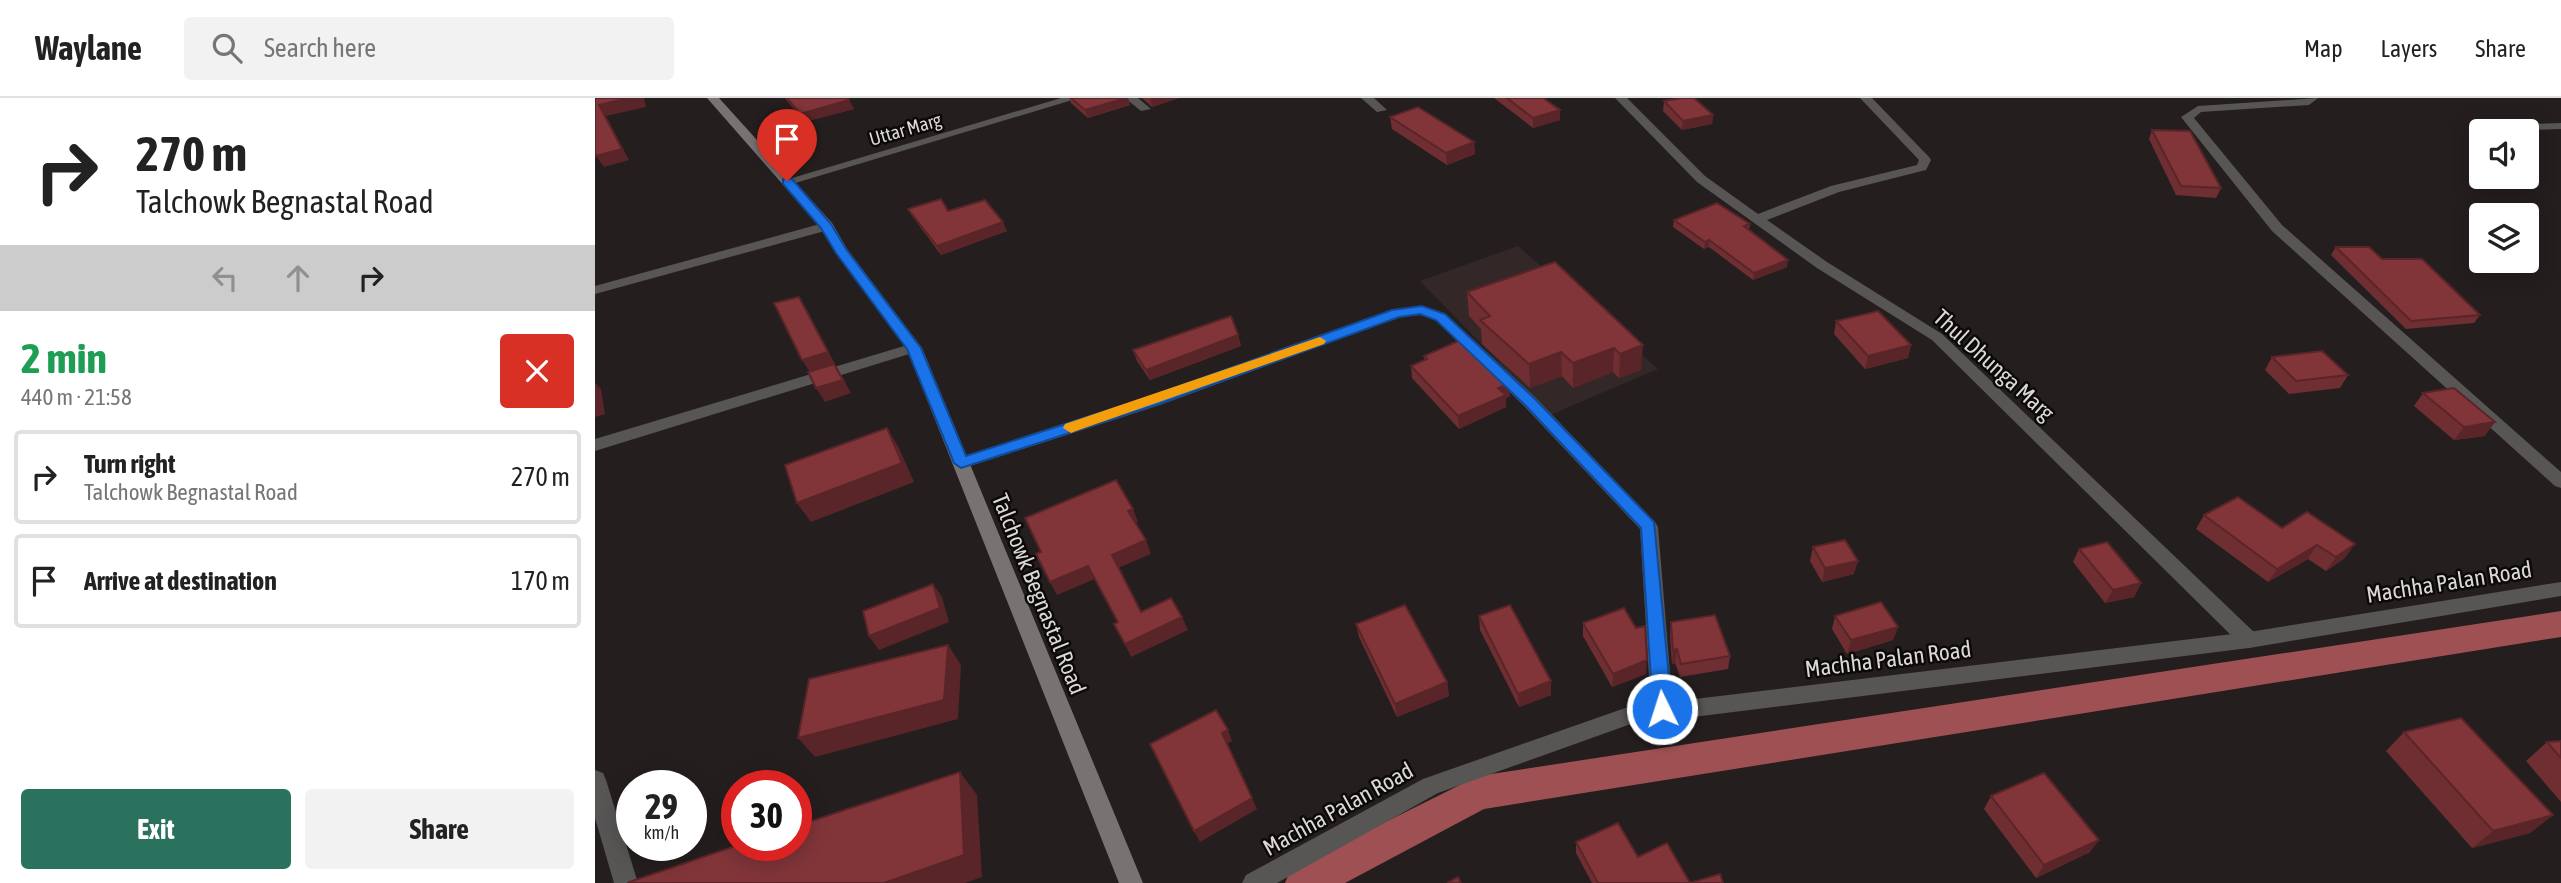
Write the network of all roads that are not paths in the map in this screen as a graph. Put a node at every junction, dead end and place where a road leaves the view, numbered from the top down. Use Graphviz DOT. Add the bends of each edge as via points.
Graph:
graph roads {
  1 [pos="713,98"];
  2 [pos="1073,98"];
  3 [pos="1131,98"];
  4 [pos="1367,98"];
  5 [pos="1621,98"];
  6 [pos="1866,98"];
  7 [pos="2312,98"];
  8 [pos="1145,110"];
  9 [pos="1381,110"];
  10 [pos="2561,126"];
  11 [pos="2539,127"];
  12 [pos="787,181"];
  13 [pos="1756,219"];
  14 [pos="827,226"];
  15 [pos="595,290"];
  16 [pos="914,348"];
  17 [pos="595,445"];
  18 [pos="961,463"];
  19 [pos="2561,482"];
  20 [pos="2561,589"];
  21 [pos="2249,640"];
  22 [pos="1662,709"];
  23 [pos="595,780"];
  24 [pos="626,883"];
  25 [pos="1131,883"];
  26 [pos="1254,883"];
  1 -- 12 [label="main road, Talchowk Begnastal Road"];
  2 -- 12 [label="street, Uttar Marg"];
  3 -- 8 [label="street"];
  4 -- 9 [label="street"];
  5 -- 13 [label="street, Thul Dhunga Marg" via="1701,179"];
  6 -- 13 [label="street" via="1925,160 1922,167 1835,189"];
  7 -- 19 [label="street" via="2309,102 2198,109 2187,117 2277,228"];
  10 -- 11 [label="street"];
  12 -- 14 [label="main road, Talchowk Begnastal Road"];
  13 -- 21 [label="street, Thul Dhunga Marg" via="1937,337"];
  14 -- 15 [label="street"];
  14 -- 16 [label="main road, Talchowk Begnastal Road"];
  16 -- 17 [label="street"];
  16 -- 18 [label="main road, Talchowk Begnastal Road"];
  18 -- 22 [label="street" via="1154,401 1397,313 1422,310 1441,317 1530,402 1649,527"];
  18 -- 25 [label="main road, Talchowk Begnastal Road"];
  20 -- 21 [label="street, Machha Palan Road"];
  21 -- 22 [label="street, Machha Palan Road"];
  22 -- 26 [label="street, Machha Palan Road" via="1628,716 1431,786"];
  23 -- 24 [label="street"];
}
